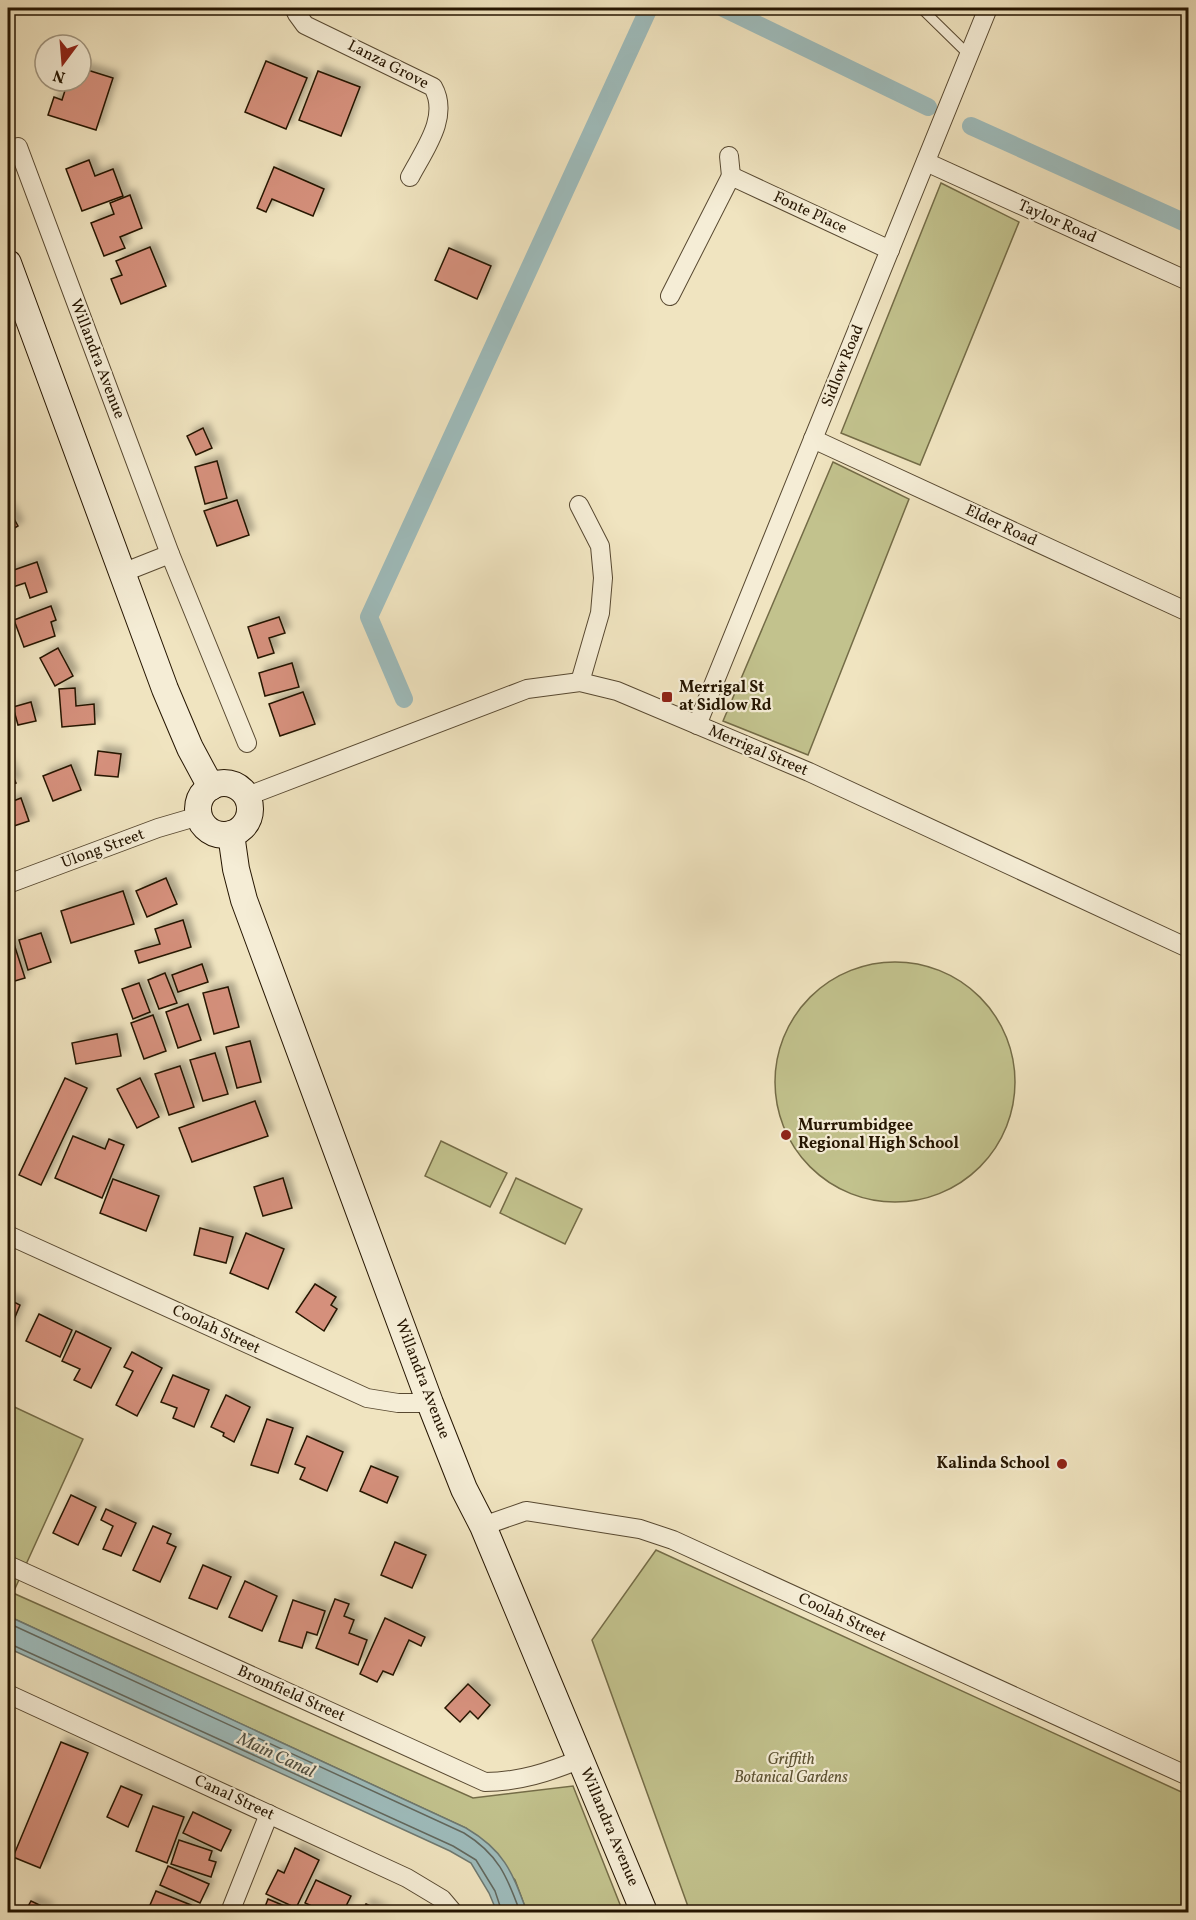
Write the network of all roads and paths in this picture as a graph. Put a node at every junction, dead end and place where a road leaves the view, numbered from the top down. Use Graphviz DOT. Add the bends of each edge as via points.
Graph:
graph roads {
  1 [pos="294,8"];
  2 [pos="921,8"];
  3 [pos="988,8"];
  4 [pos="969,55"];
  5 [pos="729,156"];
  6 [pos="16,160"];
  7 [pos="926,162"];
  8 [pos="731,176"];
  9 [pos="410,177"];
  10 [pos="890,250"];
  11 [pos="8,263"];
  12 [pos="1188,281"];
  13 [pos="670,296"];
  14 [pos="813,439"];
  15 [pos="579,505"];
  16 [pos="170,554"];
  17 [pos="122,573"];
  18 [pos="1188,612"];
  19 [pos="580,682"];
  20 [pos="697,725"];
  21 [pos="247,743"];
  22 [pos="211,787"];
  23 [pos="248,799"];
  24 [pos="199,816"];
  25 [pos="231,834"];
  26 [pos="8,884"];
  27 [pos="1188,948"];
  28 [pos="8,1234"];
  29 [pos="430,1404"];
  30 [pos="483,1526"];
  31 [pos="8,1565"];
  32 [pos="8,1694"];
  33 [pos="580,1759"];
  34 [pos="1188,1776"];
  35 [pos="269,1814"];
  36 [pos="230,1912"];
  37 [pos="453,1912"];
  38 [pos="644,1912"];
  1 -- 9 [label="street, Lanza Grove" via="305,25 433,87 440,98 439,120"];
  2 -- 4 [label="lane"];
  3 -- 4 [label="street, Sidlow Road"];
  4 -- 7 [label="street, Sidlow Road"];
  5 -- 8 [label="street"];
  6 -- 16 [label="street, Willandra Avenue"];
  7 -- 10 [label="street, Sidlow Road"];
  7 -- 12 [label="street, Taylor Road"];
  8 -- 10 [label="street, Fonte Place"];
  8 -- 13 [label="street"];
  10 -- 14 [label="street, Sidlow Road"];
  11 -- 17 [label="street"];
  14 -- 18 [label="street, Elder Road"];
  14 -- 20 [label="street, Sidlow Road"];
  15 -- 19 [label="street" via="600,546 603,578 600,613"];
  16 -- 17 [label="street"];
  16 -- 21 [label="street, Willandra Avenue"];
  17 -- 22 [label="street" via="177,719"];
  19 -- 20 [label="street, Merrigal Street" via="617,691"];
  19 -- 23 [label="street, Merrigal Street" via="527,689"];
  20 -- 27 [label="street, Merrigal Street" via="809,772"];
  22 -- 23 [label="street" via="232,785"];
  22 -- 24 [label="street" via="202,794"];
  23 -- 25 [label="street" via="247,820"];
  24 -- 25 [label="street" via="211,832"];
  24 -- 26 [label="street, Ulong Street"];
  25 -- 29 [label="street, Willandra Avenue" via="244,900"];
  28 -- 29 [label="street, Coolah Street" via="367,1398"];
  29 -- 30 [label="street, Willandra Avenue"];
  30 -- 33 [label="street, Willandra Avenue"];
  30 -- 34 [label="street, Coolah Street" via="526,1511 640,1529 673,1540"];
  31 -- 33 [label="street, Bromfield Street" via="485,1782 509,1782"];
  32 -- 35 [label="street, Canal Street"];
  33 -- 38 [label="street, Willandra Avenue"];
  35 -- 36 [label="street"];
  35 -- 37 [label="street, Canal Street" via="407,1878 442,1899"];
}
